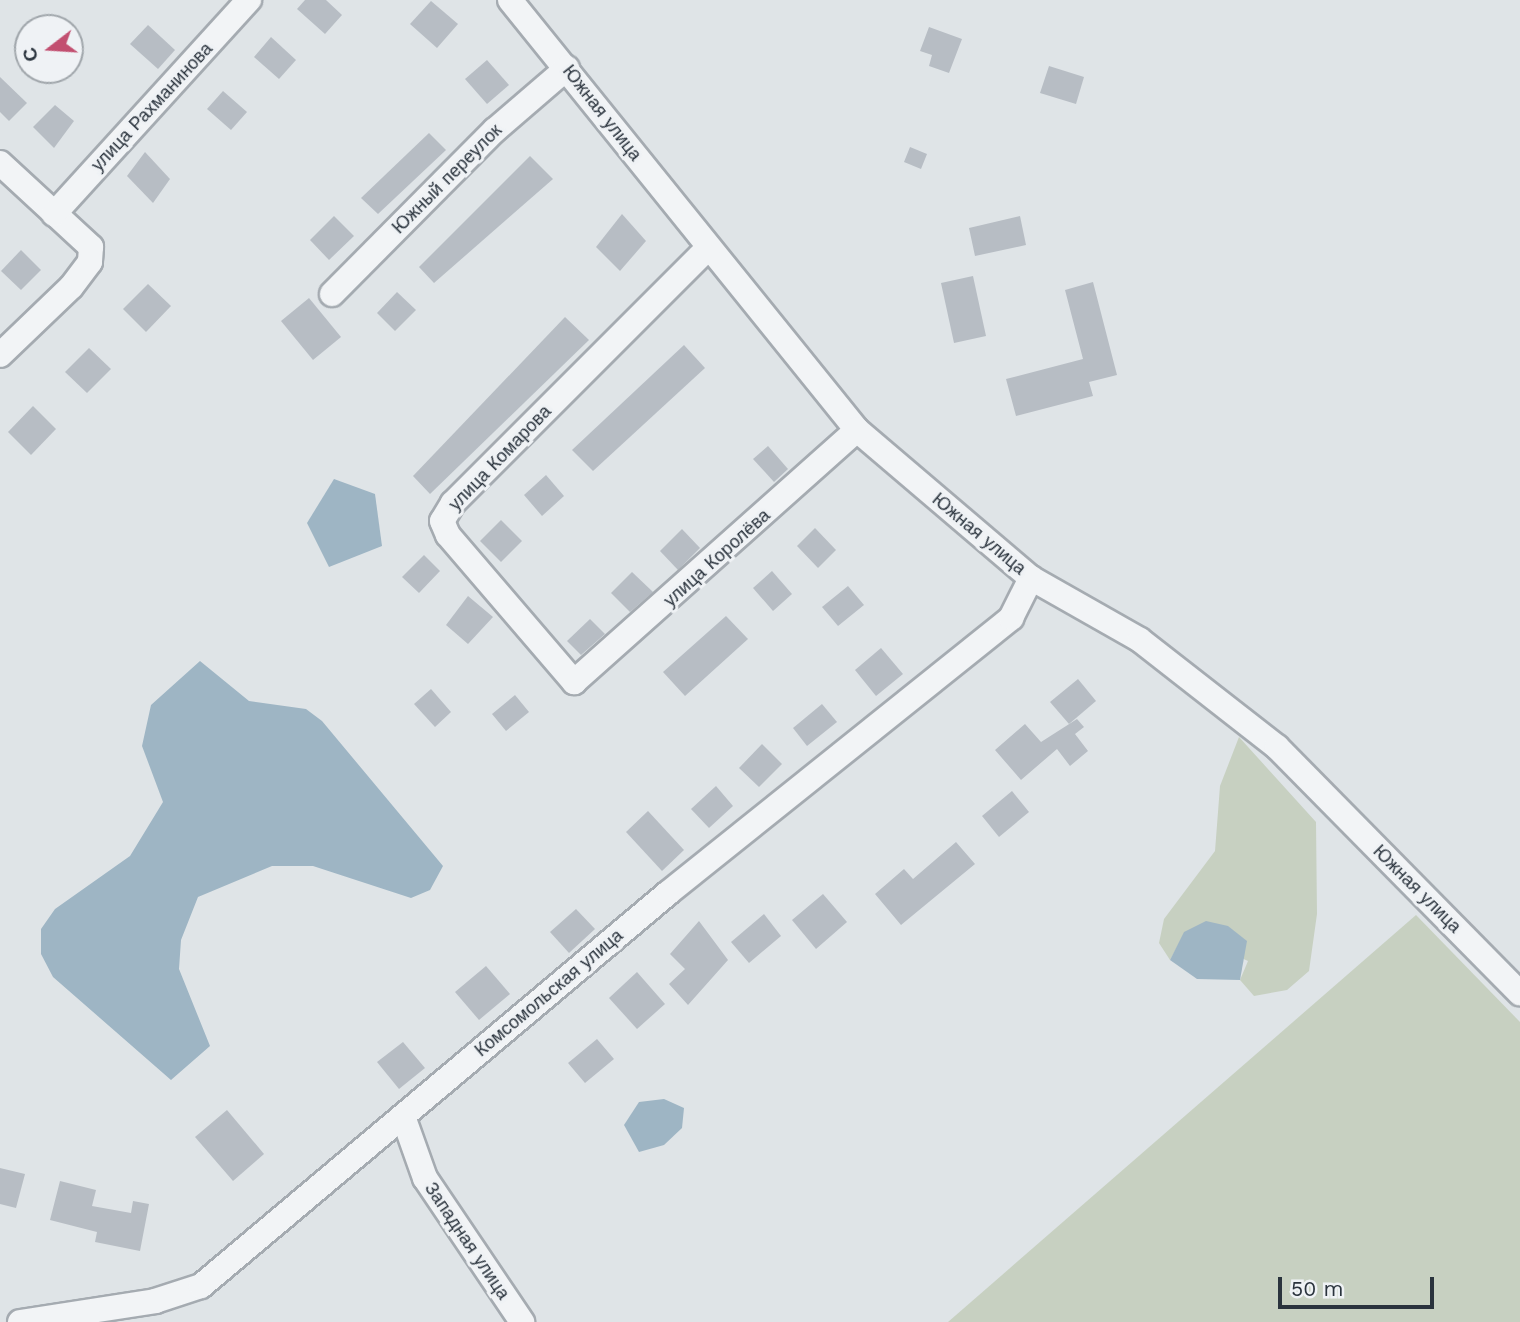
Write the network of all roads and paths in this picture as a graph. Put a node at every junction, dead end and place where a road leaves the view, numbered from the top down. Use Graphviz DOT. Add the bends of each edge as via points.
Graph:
graph roads {
  1 [pos="249,0"];
  2 [pos="510,0"];
  3 [pos="567,68"];
  4 [pos="0,163"];
  5 [pos="54,214"];
  6 [pos="708,248"];
  7 [pos="332,294"];
  8 [pos="0,355"];
  9 [pos="857,430"];
  10 [pos="1031,578"];
  11 [pos="574,682"];
  12 [pos="1520,993"];
  13 [pos="404,1119"];
  14 [pos="20,1322"];
  15 [pos="522,1322"];
  1 -- 5 [label="street, улица Рахманинова"];
  2 -- 3 [label="street, Южная улица"];
  3 -- 6 [label="street, Южная улица"];
  3 -- 7 [label="street, Южный переулок" via="495,130"];
  4 -- 5 [label="street"];
  5 -- 8 [label="street" via="91,247 90,262 71,288"];
  6 -- 9 [label="street, Южная улица"];
  6 -- 11 [label="street, улица Комарова" via="442,521"];
  9 -- 10 [label="street, Южная улица"];
  9 -- 11 [label="street, улица Королёва"];
  10 -- 12 [label="street, Южная улица" via="1140,640 1277,747"];
  10 -- 13 [label="street, Комсомольская улица" via="1011,618 668,893"];
  13 -- 14 [label="street, Комсомольская улица" via="201,1286 155,1301"];
  13 -- 15 [label="street, Западная улица" via="425,1178"];
}
